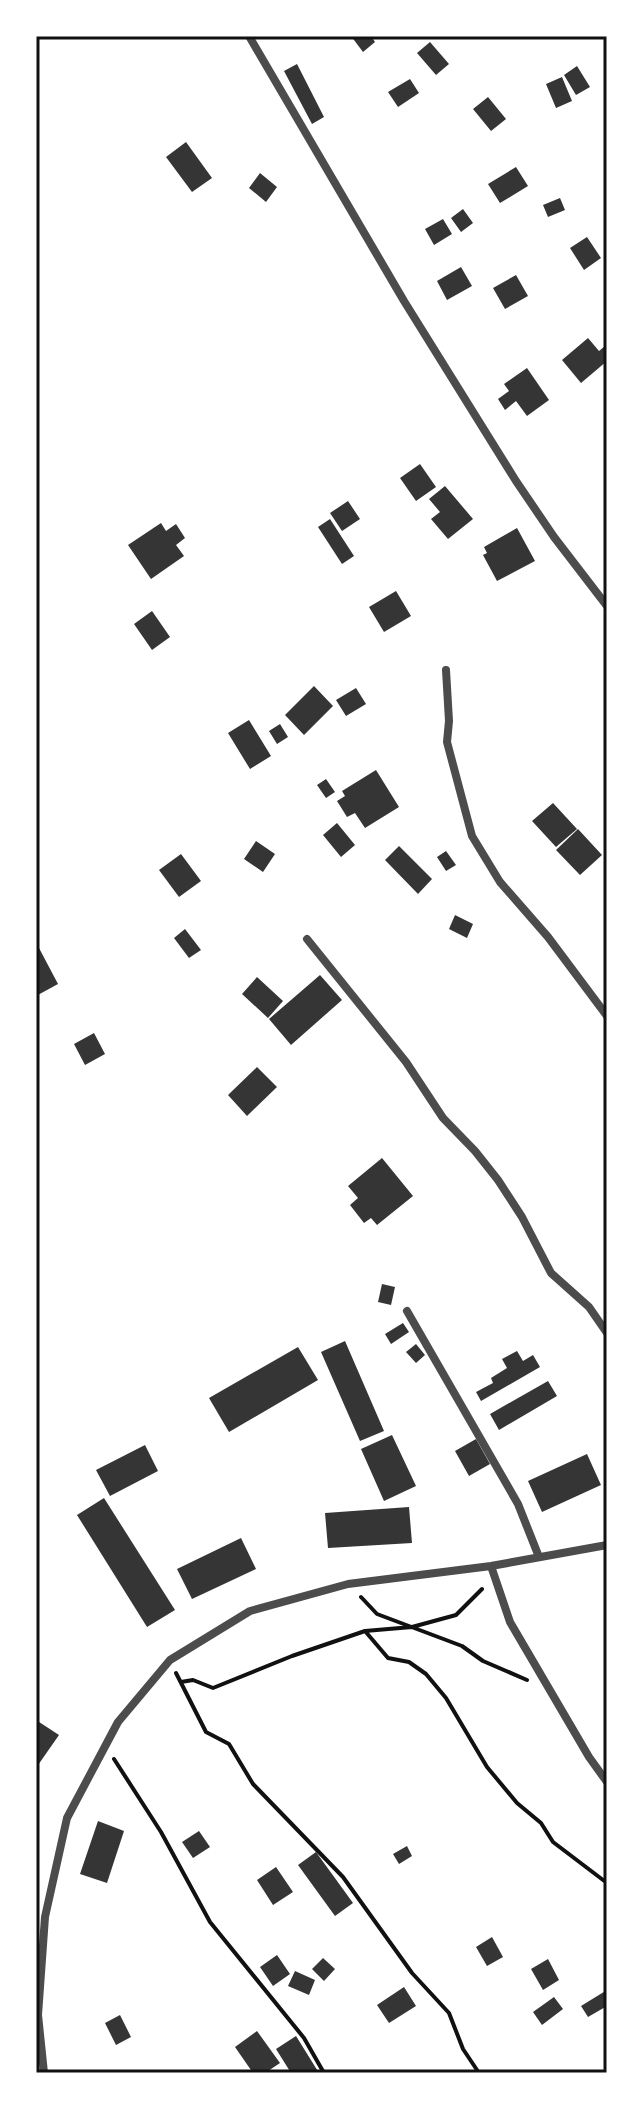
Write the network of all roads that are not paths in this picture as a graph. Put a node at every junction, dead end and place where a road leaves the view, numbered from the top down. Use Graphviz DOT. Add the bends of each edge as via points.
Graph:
graph roads {
  1 [pos="249,36"];
  2 [pos="607,606"];
  3 [pos="446,670"];
  4 [pos="307,939"];
  5 [pos="607,1016"];
  6 [pos="407,1311"];
  7 [pos="607,1333"];
  8 [pos="607,1545"];
  9 [pos="539,1557"];
  10 [pos="491,1566"];
  11 [pos="607,1782"];
  12 [pos="44,2073"];
  1 -- 2 [label="street" via="516,481"];
  3 -- 5 [label="street" via="447,742 472,836 500,882"];
  4 -- 7 [label="street" via="406,1062 443,1118 498,1180 551,1273 589,1307"];
  6 -- 9 [label="street" via="518,1504"];
  8 -- 9 [label="street"];
  9 -- 10 [label="street"];
  10 -- 11 [label="street" via="510,1622"];
  10 -- 12 [label="street" via="348,1584 250,1611 170,1660 118,1722 67,1818 45,1917 38,2015"];
}
